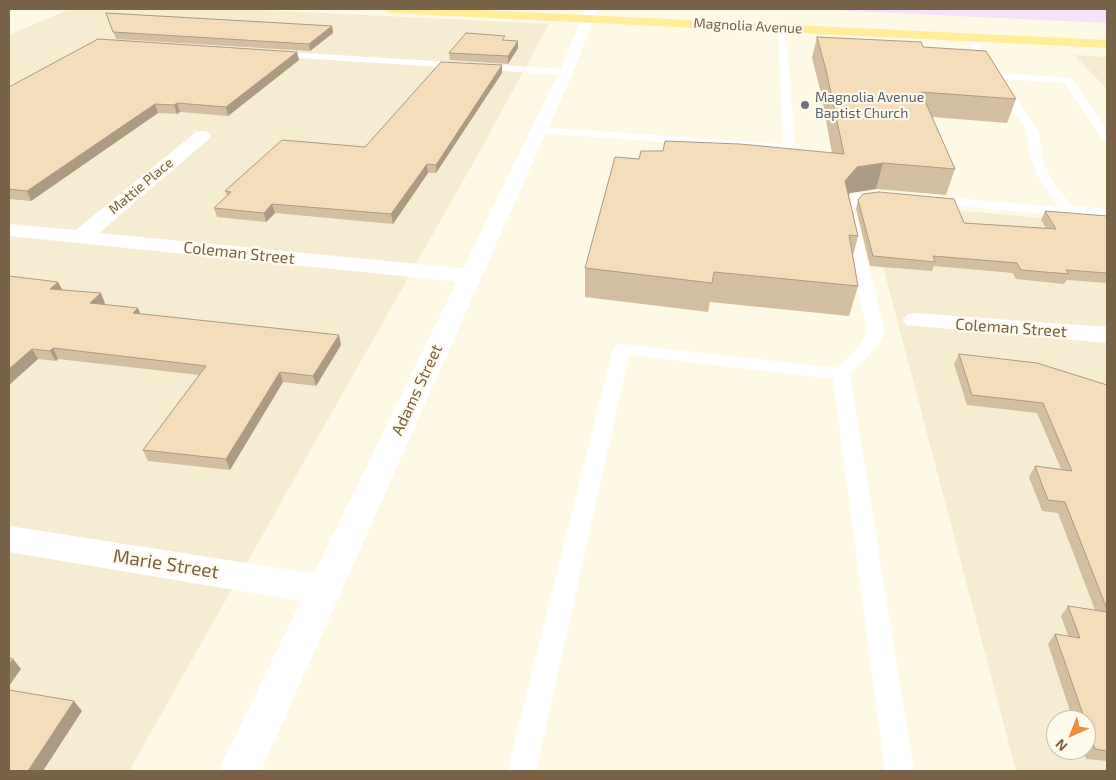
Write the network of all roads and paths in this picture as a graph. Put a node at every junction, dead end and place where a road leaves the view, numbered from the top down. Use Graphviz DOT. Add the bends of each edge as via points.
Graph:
graph roads {
  1 [pos="389,9"];
  2 [pos="618,9"];
  3 [pos="590,13"];
  4 [pos="782,28"];
  5 [pos="1107,33"];
  6 [pos="969,37"];
  7 [pos="1107,44"];
  8 [pos="266,54"];
  9 [pos="566,72"];
  10 [pos="995,76"];
  11 [pos="538,130"];
  12 [pos="202,136"];
  13 [pos="1107,137"];
  14 [pos="1067,210"];
  15 [pos="1107,213"];
  16 [pos="9,230"];
  17 [pos="81,237"];
  18 [pos="470,276"];
  19 [pos="915,320"];
  20 [pos="1107,335"];
  21 [pos="841,374"];
  22 [pos="9,539"];
  23 [pos="324,590"];
  24 [pos="239,771"];
  25 [pos="521,771"];
  26 [pos="900,771"];
  1 -- 3 [label="main road, Magnolia Avenue"];
  2 -- 5 [label="main road, Magnolia Avenue"];
  3 -- 4 [label="main road, Magnolia Avenue"];
  3 -- 9 [label="main road, Adams Street"];
  4 -- 6 [label="main road, Magnolia Avenue"];
  4 -- 11 [label="lane" via="789,148"];
  6 -- 7 [label="main road, Magnolia Avenue"];
  6 -- 10 [label="lane"];
  8 -- 9 [label="lane"];
  9 -- 11 [label="main road, Adams Street"];
  10 -- 13 [label="lane" via="1067,80"];
  10 -- 14 [label="lane" via="1033,132 1036,157 1043,174"];
  11 -- 18 [label="main road, Adams Street"];
  12 -- 17 [label="main road, Mattie Place"];
  14 -- 15 [label="lane"];
  14 -- 21 [label="lane" via="876,195 855,198 847,209 876,330 873,340"];
  16 -- 17 [label="main road, Coleman Street"];
  17 -- 18 [label="main road, Coleman Street"];
  18 -- 23 [label="main road, Adams Street"];
  19 -- 20 [label="main road, Coleman Street"];
  21 -- 25 [label="lane" via="622,349"];
  21 -- 26 [label="lane"];
  22 -- 23 [label="main road, Marie Street"];
  23 -- 24 [label="main road, Adams Street"];
}
